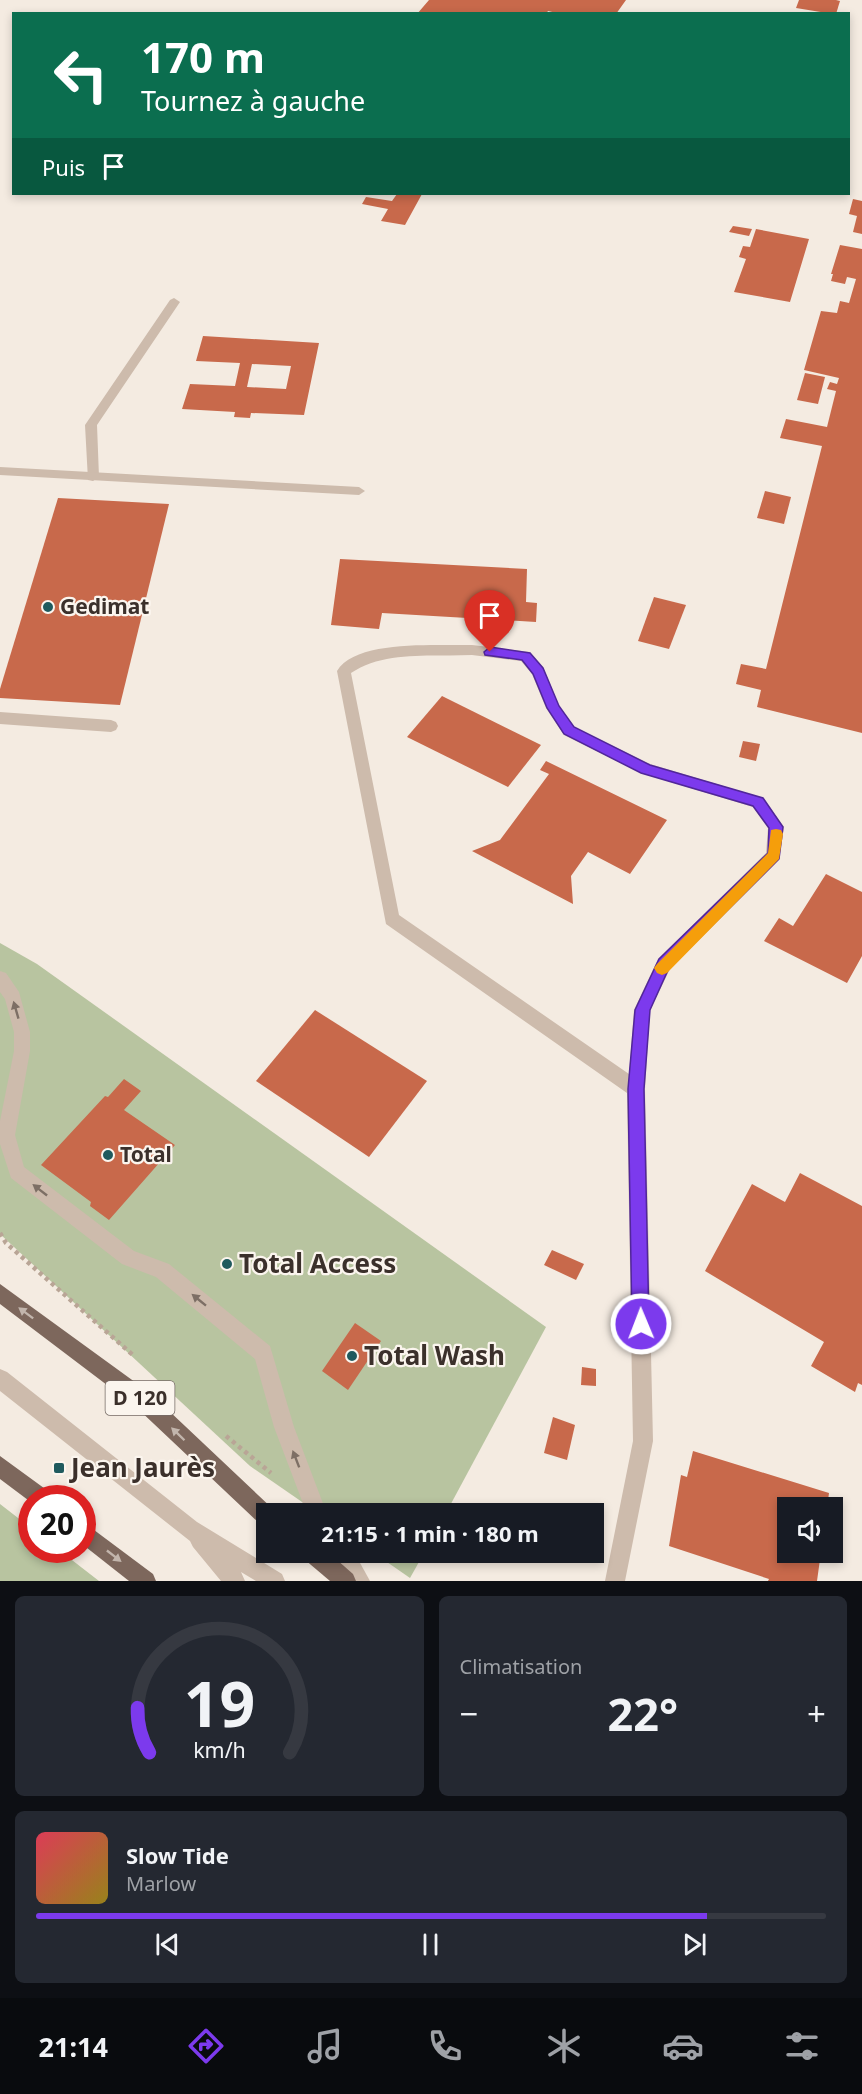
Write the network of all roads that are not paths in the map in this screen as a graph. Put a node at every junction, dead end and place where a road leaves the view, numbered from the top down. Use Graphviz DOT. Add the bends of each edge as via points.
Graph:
graph roads {
  1 [pos="174,303"];
  2 [pos="0,471"];
  3 [pos="93,477"];
  4 [pos="359,491"];
  5 [pos="0,718"];
  6 [pos="111,726"];
  7 [pos="0,978"];
  8 [pos="636,1089"];
  9 [pos="0,1293"];
  10 [pos="0,1379"];
  11 [pos="0,1466"];
  12 [pos="24,1485"];
  13 [pos="313,1503"];
  14 [pos="256,1507"];
  15 [pos="190,1529"];
  16 [pos="96,1542"];
  17 [pos="324,1563"];
  18 [pos="349,1563"];
  19 [pos="146,1581"];
  20 [pos="235,1581"];
  21 [pos="275,1581"];
  22 [pos="346,1581"];
  23 [pos="360,1581"];
  24 [pos="615,1581"];
  1 -- 3 [label="street" via="91,425"];
  2 -- 3 [label="street"];
  3 -- 4 [label="street"];
  5 -- 6 [label="street"];
  13 -- 7 [label="street, one-way" via="284,1427 263,1353 162,1270 128,1258 17,1172 6,1135 22,1051 21,1032 13,997"];
  8 -- 8 [label="street" via="392,919 344,671 361,659 383,653 472,650 525,656 538,671 553,708 569,731 646,769 758,802 776,827 774,855 664,964 642,1010"];
  8 -- 24 [label="street" via="643,1441"];
  14 -- 9 [label="main road, D 120, one-way" via="143,1400"];
  10 -- 15 [label="street"];
  11 -- 12 [label="main road"];
  15 -- 20 [label="street"];
  15 -- 21 [label="street"];
  16 -- 19 [label="main road, one-way"];
  17 -- 22 [label="main road"];
  18 -- 23 [label="street"];
}
